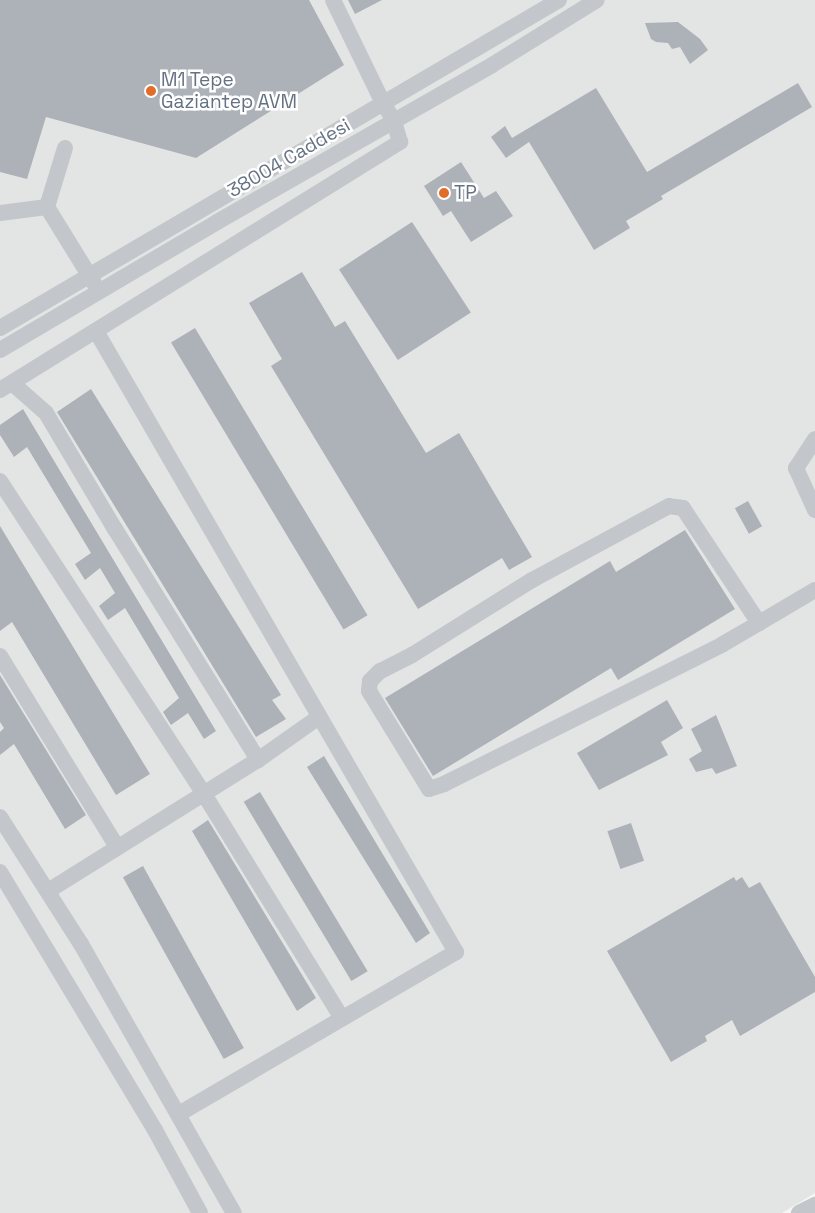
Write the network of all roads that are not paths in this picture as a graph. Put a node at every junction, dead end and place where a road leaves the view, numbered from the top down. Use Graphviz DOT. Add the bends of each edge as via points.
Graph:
graph roads {
  1 [pos="333,0"];
  2 [pos="559,0"];
  3 [pos="597,0"];
  4 [pos="383,103"];
  5 [pos="394,120"];
  6 [pos="64,148"];
  7 [pos="47,207"];
  8 [pos="0,213"];
  9 [pos="90,275"];
  10 [pos="98,292"];
  11 [pos="0,328"];
  12 [pos="96,331"];
  13 [pos="0,350"];
  14 [pos="6,387"];
  15 [pos="815,439"];
  16 [pos="0,481"];
  17 [pos="815,510"];
  18 [pos="815,590"];
  19 [pos="759,623"];
  20 [pos="0,656"];
  21 [pos="319,716"];
  22 [pos="258,760"];
  23 [pos="204,794"];
  24 [pos="0,817"];
  25 [pos="117,847"];
  26 [pos="0,872"];
  27 [pos="48,891"];
  28 [pos="342,1018"];
  29 [pos="179,1114"];
  30 [pos="815,1204"];
  31 [pos="200,1213"];
  32 [pos="234,1213"];
  33 [pos="799,1213"];
  1 -- 4 [label="street"];
  2 -- 4 [label="street, 38004 Caddesi"];
  3 -- 5 [label="street, 38004 Caddesi"];
  4 -- 5 [label="street"];
  4 -- 9 [label="street, 38004 Caddesi"];
  5 -- 10 [label="street, 38004 Caddesi"];
  5 -- 12 [label="street" via="400,142"];
  6 -- 7 [label="street"];
  7 -- 8 [label="street"];
  7 -- 9 [label="street"];
  9 -- 10 [label="street"];
  9 -- 11 [label="street, 38004 Caddesi"];
  10 -- 13 [label="street, 38004 Caddesi"];
  12 -- 14 [label="street"];
  12 -- 21 [label="street"];
  14 -- 22 [label="street" via="46,413"];
  15 -- 17 [label="street" via="796,468"];
  16 -- 23 [label="street"];
  18 -- 19 [label="street"];
  19 -- 19 [label="street" via="429,789 369,691 370,681 380,671 412,655 532,580 669,506 683,508"];
  20 -- 25 [label="street"];
  21 -- 22 [label="street"];
  21 -- 28 [label="street" via="456,952"];
  22 -- 23 [label="street"];
  23 -- 25 [label="street"];
  23 -- 28 [label="street"];
  24 -- 27 [label="street"];
  25 -- 27 [label="street"];
  26 -- 31 [label="street" via="155,1130"];
  27 -- 29 [label="street"];
  28 -- 29 [label="street"];
  29 -- 32 [label="street"];
  30 -- 33 [label="street"];
}
